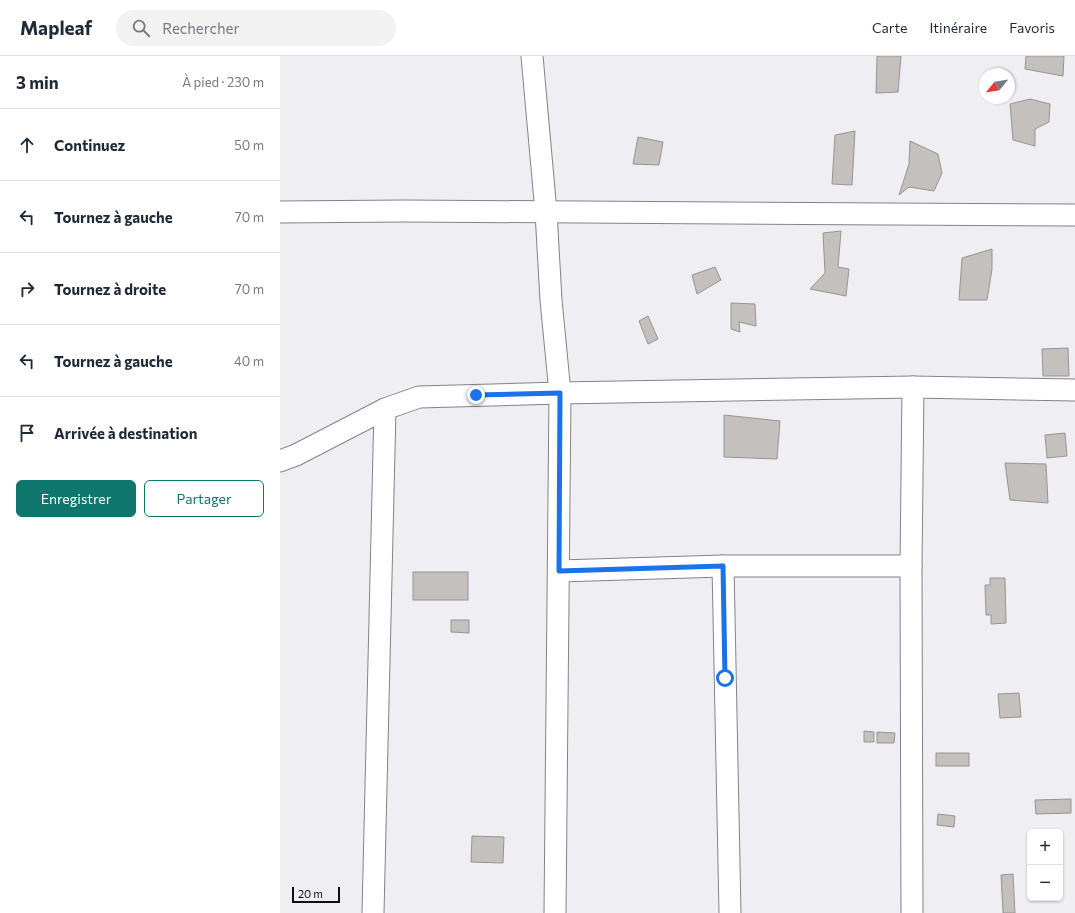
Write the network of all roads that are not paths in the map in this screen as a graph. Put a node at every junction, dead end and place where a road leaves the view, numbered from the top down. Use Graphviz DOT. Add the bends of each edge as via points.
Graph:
graph roads {
  1 [pos="532,56"];
  2 [pos="280,212"];
  3 [pos="546,212"];
  4 [pos="1075,215"];
  5 [pos="913,387"];
  6 [pos="1075,390"];
  7 [pos="560,393"];
  8 [pos="385,409"];
  9 [pos="280,461"];
  10 [pos="723,566"];
  11 [pos="911,566"];
  12 [pos="559,571"];
  13 [pos="373,913"];
  14 [pos="555,913"];
  15 [pos="730,913"];
  16 [pos="912,913"];
  1 -- 3 [label="street"];
  2 -- 3 [label="street"];
  3 -- 4 [label="street"];
  3 -- 7 [label="street"];
  5 -- 6 [label="street"];
  5 -- 7 [label="street"];
  5 -- 11 [label="street"];
  7 -- 8 [label="street" via="419,397"];
  7 -- 12 [label="street"];
  8 -- 9 [label="street"];
  8 -- 13 [label="street"];
  10 -- 11 [label="street"];
  10 -- 12 [label="street"];
  10 -- 15 [label="street"];
  11 -- 16 [label="street"];
  12 -- 14 [label="street"];
}
